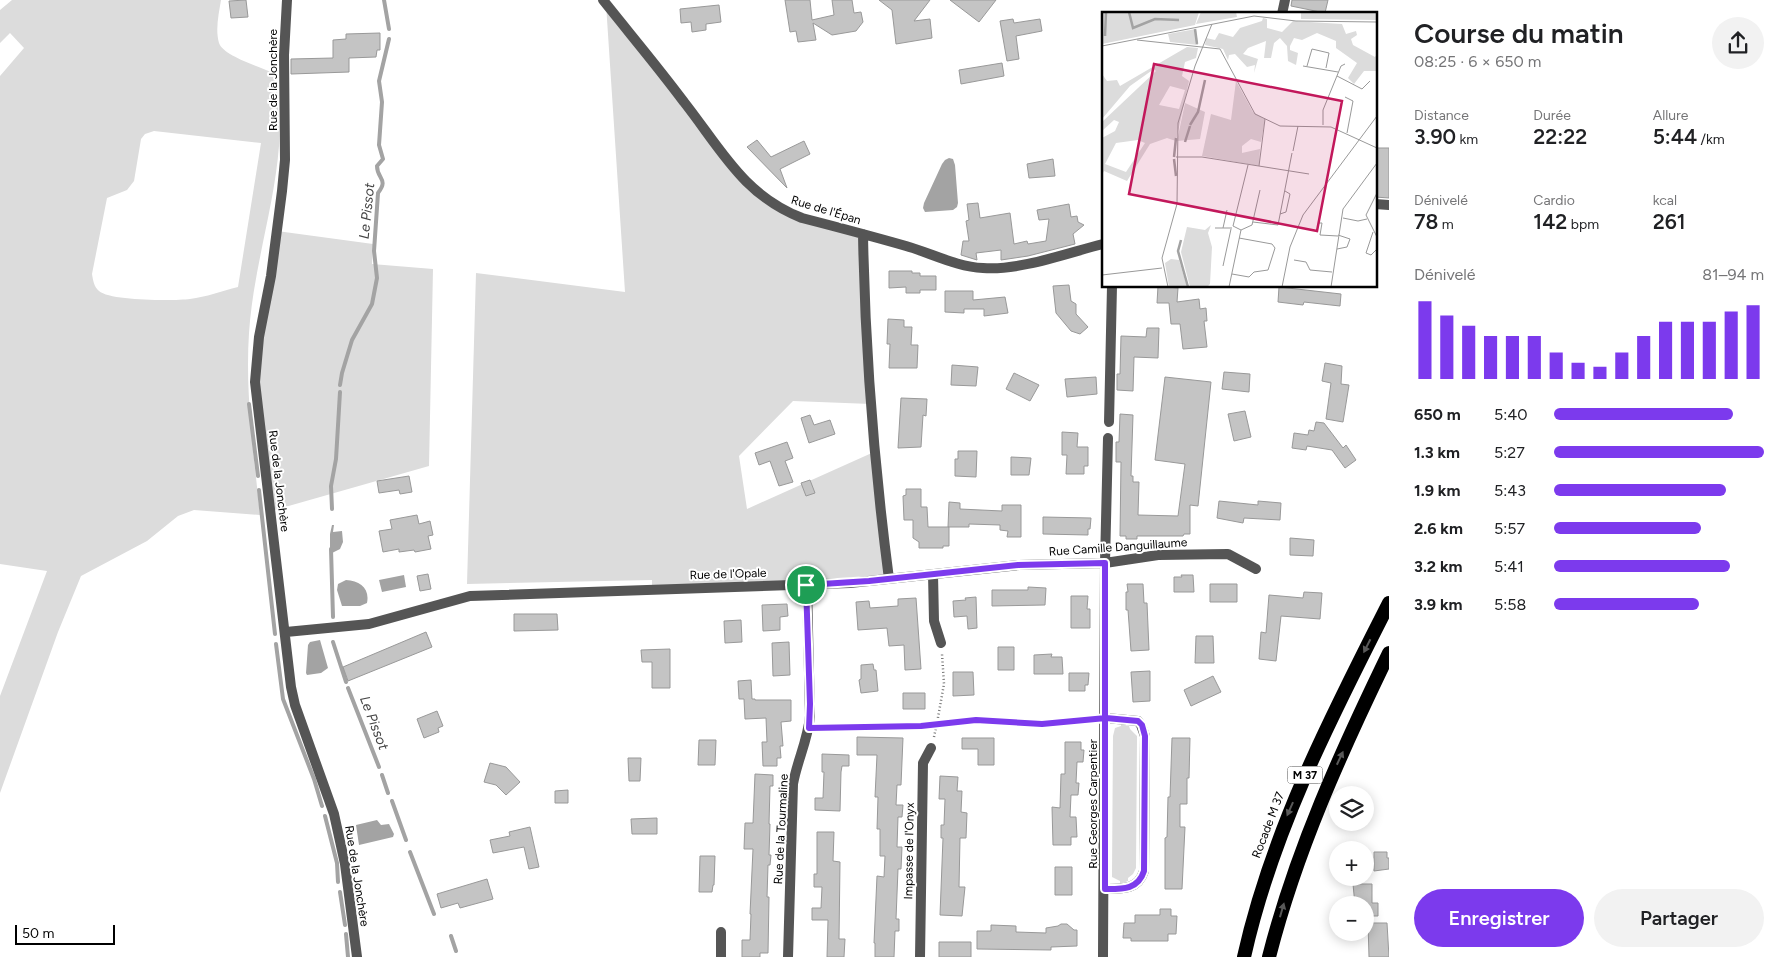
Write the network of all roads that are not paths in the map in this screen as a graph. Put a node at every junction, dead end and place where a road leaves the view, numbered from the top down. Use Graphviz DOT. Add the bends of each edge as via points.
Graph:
graph roads {
  1 [pos="287,0"];
  2 [pos="603,0"];
  3 [pos="1376,204"];
  4 [pos="1389,205"];
  5 [pos="863,234"];
  6 [pos="1102,244"];
  7 [pos="1112,288"];
  8 [pos="1109,422"];
  9 [pos="1108,438"];
  10 [pos="1105,563"];
  11 [pos="1256,569"];
  12 [pos="933,574"];
  13 [pos="889,579"];
  14 [pos="806,585"];
  15 [pos="1389,603"];
  16 [pos="286,632"];
  17 [pos="941,644"];
  18 [pos="1389,653"];
  19 [pos="1106,718"];
  20 [pos="931,748"];
  21 [pos="1105,889"];
  22 [pos="721,932"];
  23 [pos="357,957"];
  24 [pos="721,957"];
  25 [pos="788,957"];
  26 [pos="920,957"];
  27 [pos="1104,957"];
  28 [pos="1244,957"];
  29 [pos="1269,957"];
  1 -- 16 [label="street, Rue de la Jonchère" via="285,160 271,276 256,360"];
  2 -- 5 [label="street, Rue de l'Épan" via="747,183 760,195 786,212"];
  3 -- 4 [label="street"];
  5 -- 6 [label="street, Rue de l'Épan" via="984,269 1027,264"];
  5 -- 13 [label="street" via="871,414"];
  7 -- 8 [label="street"];
  9 -- 10 [label="street, Rue Georges Carpentier"];
  10 -- 11 [label="street, Rue Camille Danguillaume" via="1158,555 1228,554"];
  10 -- 12 [label="street, Rue Camille Danguillaume" via="1018,565"];
  10 -- 19 [label="street, Rue Georges Carpentier"];
  12 -- 13 [label="street, Rue Camille Danguillaume"];
  12 -- 17 [label="street" via="934,621"];
  13 -- 14 [label="street, Rue de l'Opale"];
  14 -- 16 [label="street, Rue de l'Opale" via="470,596 369,624"];
  14 -- 25 [label="street, Rue de la Tourmaline" via="809,728 793,784"];
  15 -- 28 [label="highway, Rocade M 37 / M 37, one-way" via="1286,819 1268,868"];
  16 -- 23 [label="street, Rue de la Jonchère" via="295,705 334,814 345,864"];
  29 -- 18 [label="highway, M 37, one-way" via="1288,887 1309,831"];
  19 -- 21 [label="street, Rue Georges Carpentier"];
  19 -- 21 [label="street" via="1138,721 1144,731 1145,745 1144,871 1142,878 1133,886"];
  20 -- 26 [label="street, Impasse de l'Onyx" via="923,763"];
  21 -- 27 [label="street, Rue Georges Carpentier"];
  22 -- 24 [label="street"];
}
